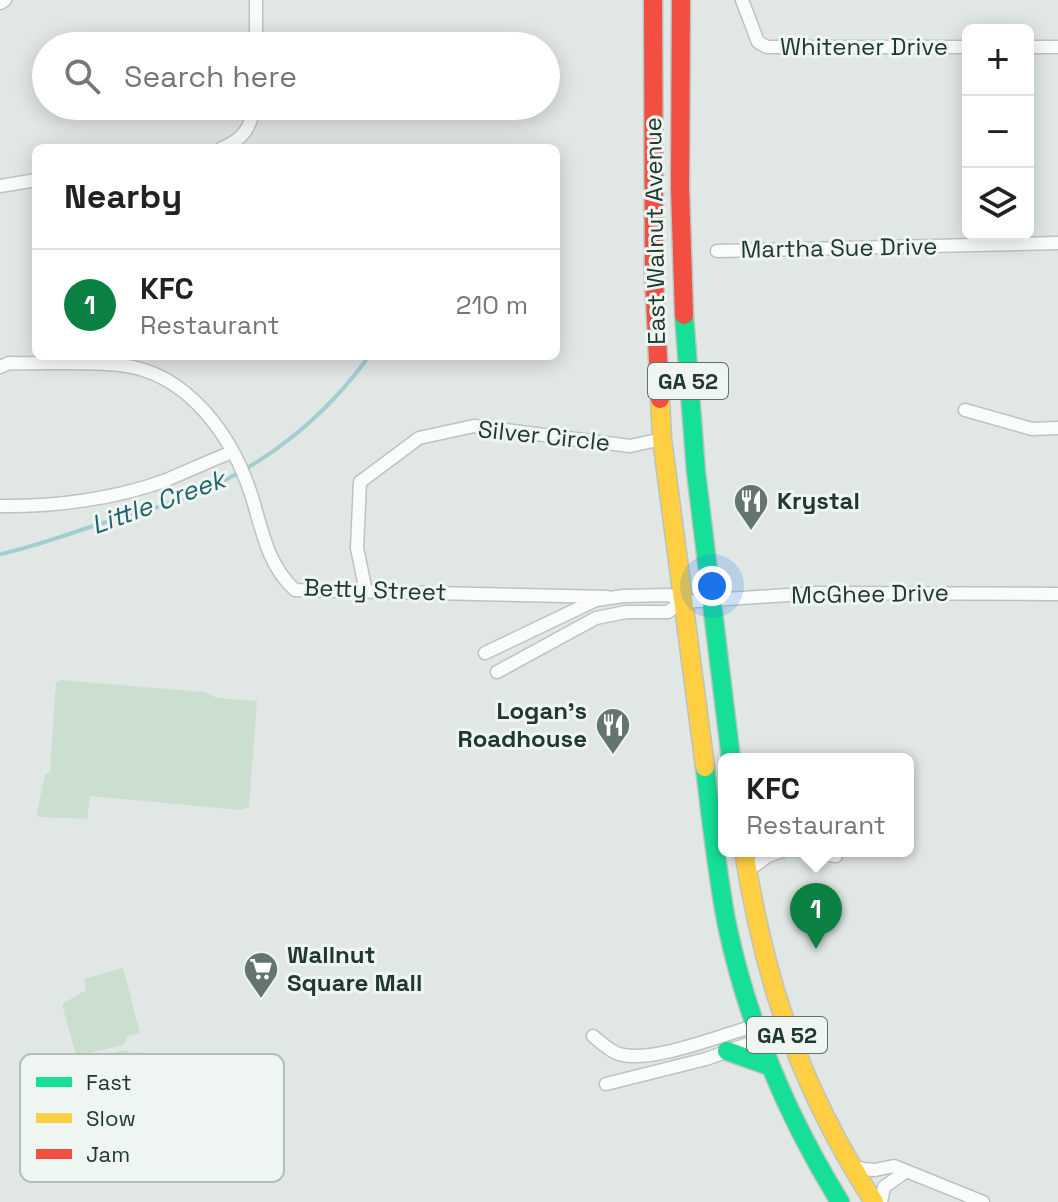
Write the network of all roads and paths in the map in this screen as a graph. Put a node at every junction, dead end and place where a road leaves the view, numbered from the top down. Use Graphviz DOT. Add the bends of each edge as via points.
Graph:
graph roads {
  1 [pos="256,0"];
  2 [pos="653,0"];
  3 [pos="681,0"];
  4 [pos="742,0"];
  5 [pos="256,32"];
  6 [pos="962,47"];
  7 [pos="1034,47"];
  8 [pos="1058,47"];
  9 [pos="252,120"];
  10 [pos="228,144"];
  11 [pos="32,181"];
  12 [pos="0,186"];
  13 [pos="1058,243"];
  14 [pos="717,251"];
  15 [pos="0,367"];
  16 [pos="965,410"];
  17 [pos="1058,428"];
  18 [pos="662,439"];
  19 [pos="232,452"];
  20 [pos="0,506"];
  21 [pos="366,592"];
  22 [pos="1058,594"];
  23 [pos="607,597"];
  24 [pos="710,599"];
  25 [pos="682,602"];
  26 [pos="485,653"];
  27 [pos="497,672"];
  28 [pos="730,753"];
  29 [pos="745,857"];
  30 [pos="767,857"];
  31 [pos="746,872"];
  32 [pos="756,1033"];
  33 [pos="593,1036"];
  34 [pos="727,1051"];
  35 [pos="769,1066"];
  36 [pos="606,1084"];
  37 [pos="851,1165"];
  38 [pos="905,1172"];
  39 [pos="840,1202"];
  40 [pos="874,1202"];
  41 [pos="881,1202"];
  42 [pos="983,1202"];
  1 -- 5 [label="street"];
  2 -- 18 [label="main road, East Walnut Avenue / GA 52" via="654,278"];
  3 -- 24 [label="main road, East Walnut Avenue / GA 52" via="682,297"];
  4 -- 6 [label="street, Whitener Drive" via="758,42 767,47"];
  7 -- 8 [label="street"];
  9 -- 10 [label="street" via="244,134"];
  11 -- 12 [label="street"];
  13 -- 14 [label="street, Martha Sue Drive"];
  15 -- 19 [label="street, Betty Street" via="121,365 155,373 199,406"];
  16 -- 17 [label="street" via="1032,429"];
  18 -- 21 [label="street, Silver Circle" via="630,446 474,426 419,438 360,482 357,548"];
  18 -- 25 [label="main road, East Walnut Avenue / GA 52"];
  19 -- 20 [label="street" via="161,482 89,499 39,507"];
  19 -- 21 [label="street, Betty Street" via="271,559 285,582 295,590"];
  21 -- 23 [label="street, Betty Street"];
  22 -- 24 [label="street, McGhee Drive" via="817,593"];
  23 -- 25 [label="street, Betty Street" via="669,595"];
  23 -- 26 [label="street"];
  24 -- 25 [label="street, McGhee Drive"];
  24 -- 28 [label="main road, East Walnut Avenue / GA 52"];
  25 -- 27 [label="street" via="668,612 596,618"];
  25 -- 32 [label="main road, East Walnut Avenue / GA 52" via="722,900"];
  29 -- 31 [label="main road, GA 52"];
  30 -- 31 [label="street"];
  31 -- 37 [label="main road, GA 52" via="757,935 790,1042"];
  32 -- 33 [label="street" via="643,1056 620,1054"];
  32 -- 34 [label="street"];
  32 -- 35 [label="main road, East Walnut Avenue / GA 52"];
  34 -- 35 [label="main road"];
  34 -- 36 [label="street"];
  35 -- 39 [label="main road, East Walnut Avenue / GA 52" via="802,1138"];
  37 -- 38 [label="street" via="875,1170 894,1166"];
  37 -- 40 [label="main road, GA 52"];
  38 -- 41 [label="street" via="884,1187"];
  38 -- 42 [label="street"];
}
